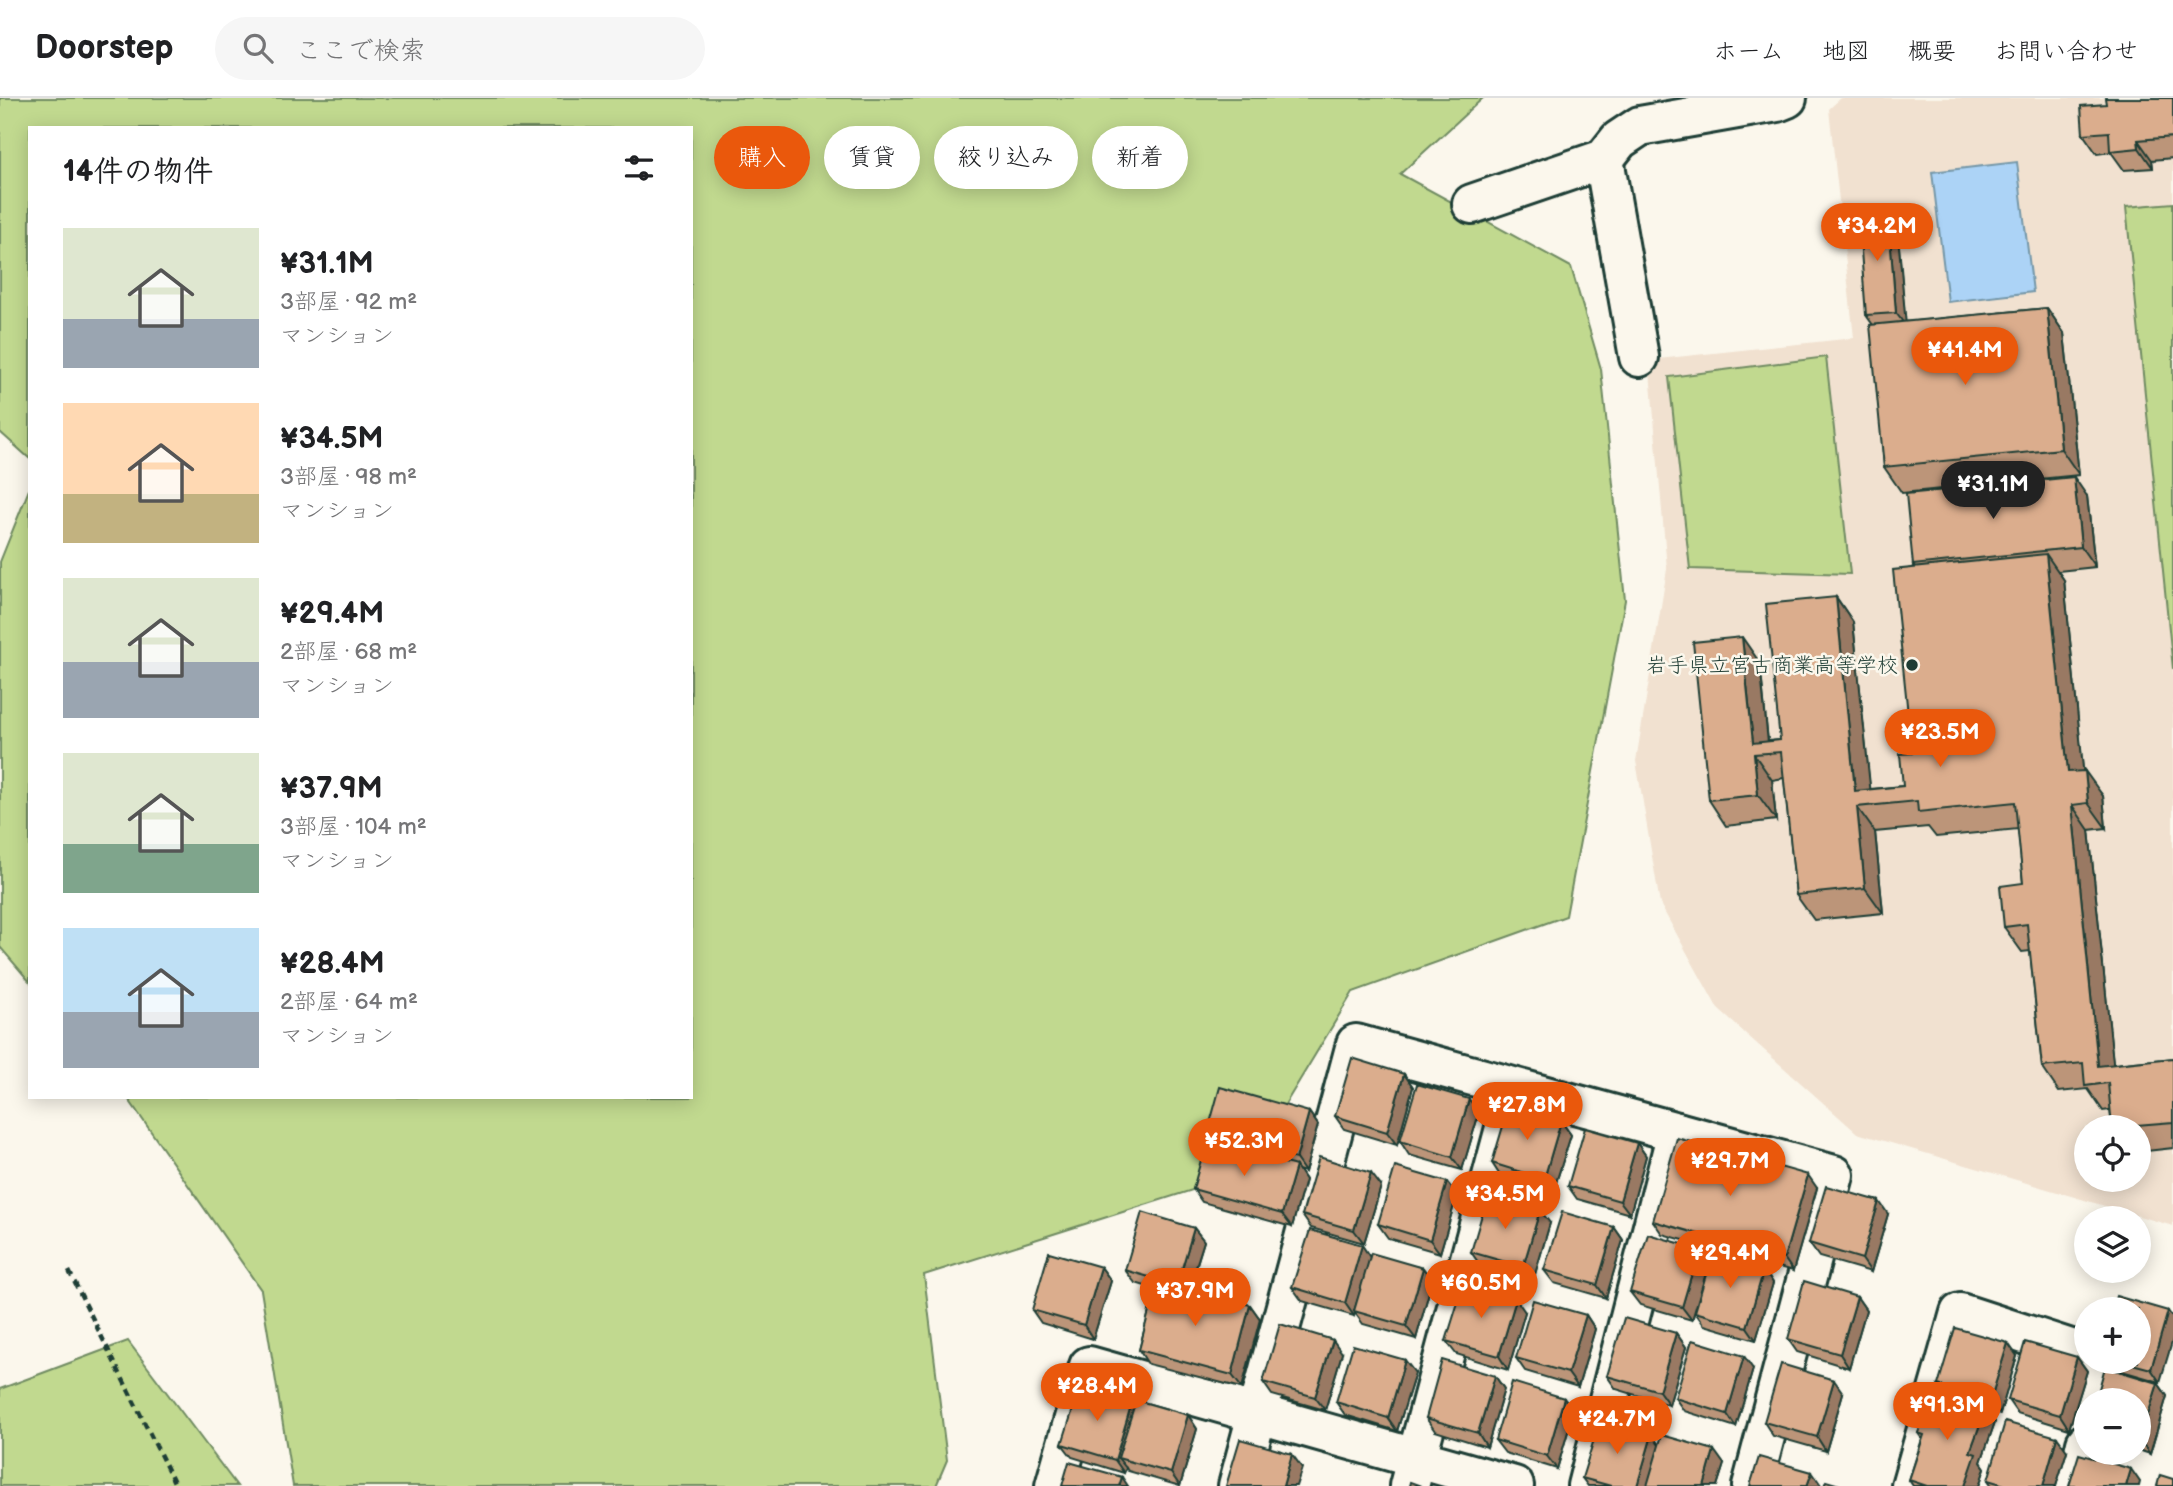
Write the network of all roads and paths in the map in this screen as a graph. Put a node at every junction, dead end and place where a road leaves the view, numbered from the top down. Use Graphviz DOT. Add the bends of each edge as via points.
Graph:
graph roads {
  1 [pos="1787,98"];
  2 [pos="1604,159"];
  3 [pos="1472,204"];
  4 [pos="1639,356"];
  5 [pos="1516,1088"];
  6 [pos="1677,1132"];
  7 [pos="69,1271"];
  8 [pos="2074,1350"];
  9 [pos="1258,1413"];
  10 [pos="2081,1465"];
  11 [pos="1413,1472"];
  12 [pos="176,1486"];
  13 [pos="1055,1486"];
  14 [pos="1238,1486"];
  15 [pos="1514,1486"];
  16 [pos="1587,1486"];
  17 [pos="1752,1486"];
  18 [pos="1911,1486"];
  19 [pos="2076,1486"];
  1 -- 2 [label="street" via="1640,126 1619,140"];
  2 -- 3 [label="street"];
  2 -- 4 [label="street"];
  5 -- 6 [label="street"];
  5 -- 9 [label="street" via="1356,1044"];
  5 -- 11 [label="street"];
  6 -- 16 [label="street"];
  6 -- 17 [label="street" via="1833,1175"];
  7 -- 12 [label="path"];
  8 -- 18 [label="street" via="1960,1313"];
  9 -- 11 [label="street"];
  9 -- 13 [label="street" via="1089,1366"];
  9 -- 14 [label="street"];
  10 -- 19 [label="street"];
  11 -- 15 [label="street"];
}
